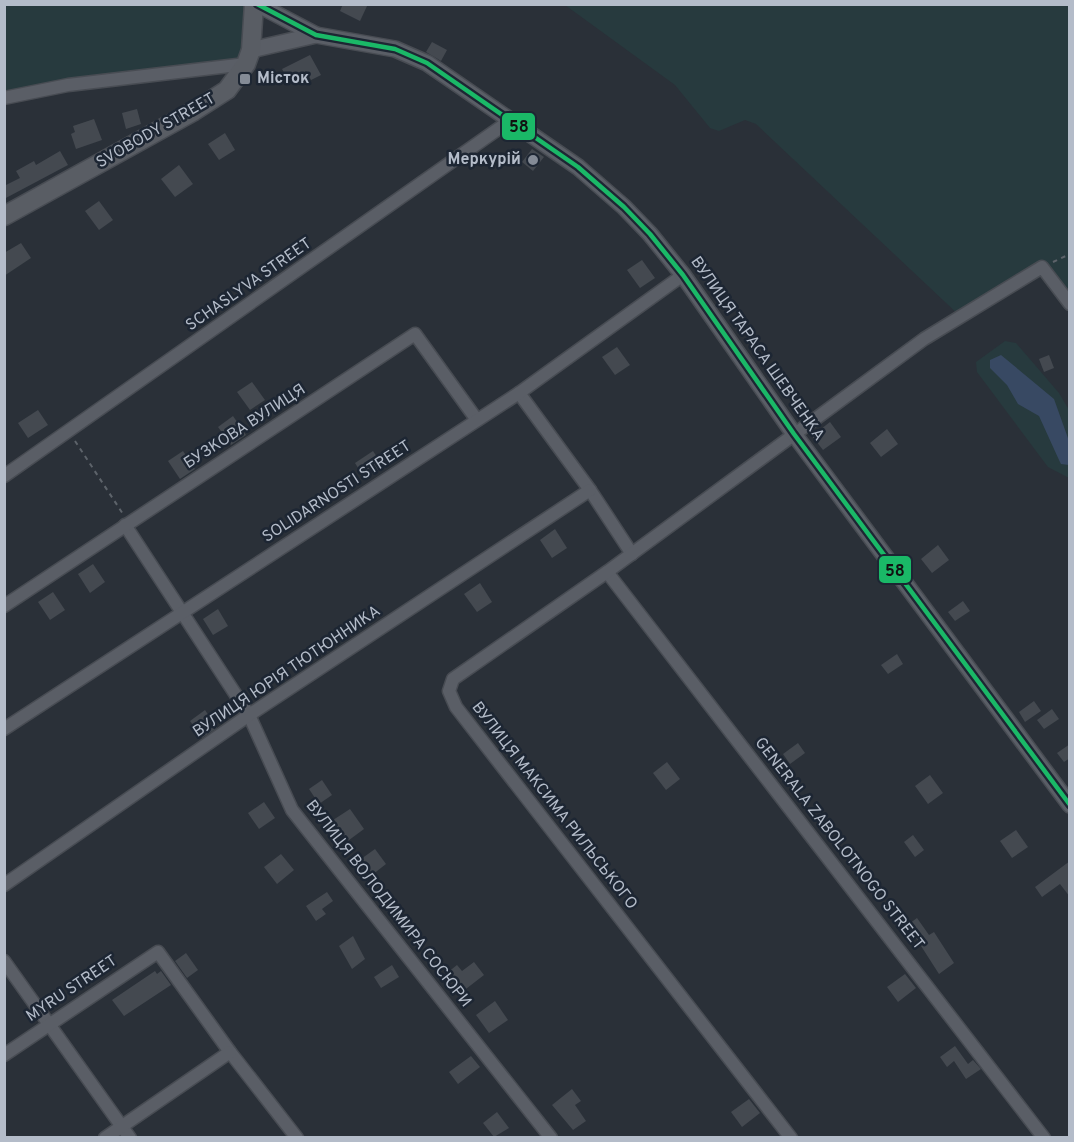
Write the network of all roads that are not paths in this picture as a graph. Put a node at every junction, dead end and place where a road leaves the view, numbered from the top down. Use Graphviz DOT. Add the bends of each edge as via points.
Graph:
graph roads {
  1 [pos="256,4"];
  2 [pos="316,35"];
  3 [pos="248,57"];
  4 [pos="4,98"];
  5 [pos="511,120"];
  6 [pos="4,216"];
  7 [pos="683,275"];
  8 [pos="1070,304"];
  9 [pos="519,393"];
  10 [pos="477,420"];
  11 [pos="794,434"];
  12 [pos="4,476"];
  13 [pos="590,490"];
  14 [pos="125,525"];
  15 [pos="632,554"];
  16 [pos="607,573"];
  17 [pos="4,606"];
  18 [pos="183,612"];
  19 [pos="249,715"];
  20 [pos="4,729"];
  21 [pos="1070,805"];
  22 [pos="4,885"];
  23 [pos="4,961"];
  24 [pos="49,1025"];
  25 [pos="230,1052"];
  26 [pos="4,1055"];
  27 [pos="122,1126"];
  28 [pos="105,1137"];
  29 [pos="130,1137"];
  30 [pos="297,1137"];
  31 [pos="551,1137"];
  32 [pos="791,1137"];
  33 [pos="1044,1137"];
  1 -- 2 [label="street, ВУЛИЦЯ ТАРАСА ШЕВЧЕНКА"];
  1 -- 3 [label="main road"];
  2 -- 3 [label="street, ВУЛИЦЯ ТАРАСА ШЕВЧЕНКА"];
  2 -- 5 [label="street, ВУЛИЦЯ ТАРАСА ШЕВЧЕНКА" via="407,54 427,63"];
  3 -- 4 [label="street"];
  3 -- 6 [label="main road, SVOBODY STREET" via="227,90 210,102"];
  5 -- 7 [label="street, ВУЛИЦЯ ТАРАСА ШЕВЧЕНКА" via="606,190 650,234"];
  5 -- 12 [label="street, SCHASLYVA STREET"];
  7 -- 9 [label="street, SOLIDARNOSTI STREET"];
  7 -- 11 [label="street, ВУЛИЦЯ ТАРАСА ШЕВЧЕНКА"];
  8 -- 11 [label="street, ВУЛИЦЯ МАКСИМА РИЛЬСЬКОГО" via="1042,267 924,339"];
  9 -- 10 [label="street, SOLIDARNOSTI STREET"];
  9 -- 13 [label="street"];
  10 -- 14 [label="street, БУЗКОВА ВУЛИЦЯ" via="415,334"];
  10 -- 18 [label="street, SOLIDARNOSTI STREET"];
  11 -- 15 [label="street, ВУЛИЦЯ МАКСИМА РИЛЬСЬКОГО"];
  11 -- 21 [label="street, ВУЛИЦЯ ТАРАСА ШЕВЧЕНКА"];
  13 -- 15 [label="street"];
  13 -- 19 [label="street, ВУЛИЦЯ ЮРІЯ ТЮТЮННИКА"];
  14 -- 17 [label="street, БУЗКОВА ВУЛИЦЯ"];
  14 -- 18 [label="street, ВУЛИЦЯ ВОЛОДИМИРА СОСЮРИ"];
  15 -- 16 [label="street, ВУЛИЦЯ МАКСИМА РИЛЬСЬКОГО"];
  16 -- 32 [label="street, ВУЛИЦЯ МАКСИМА РИЛЬСЬКОГО" via="453,679 449,691 456,707"];
  16 -- 33 [label="street, GENERALA ZABOLOTNOGO STREET"];
  18 -- 19 [label="street, ВУЛИЦЯ ВОЛОДИМИРА СОСЮРИ"];
  18 -- 20 [label="street, SOLIDARNOSTI STREET"];
  19 -- 22 [label="street, ВУЛИЦЯ ЮРІЯ ТЮТЮННИКА"];
  19 -- 31 [label="street, ВУЛИЦЯ ВОЛОДИМИРА СОСЮРИ" via="292,810"];
  23 -- 24 [label="street"];
  24 -- 25 [label="street, MYRU STREET" via="158,952"];
  24 -- 26 [label="street, MYRU STREET"];
  24 -- 27 [label="street"];
  25 -- 27 [label="street"];
  25 -- 30 [label="street"];
  27 -- 28 [label="street"];
  27 -- 29 [label="street"];
}
